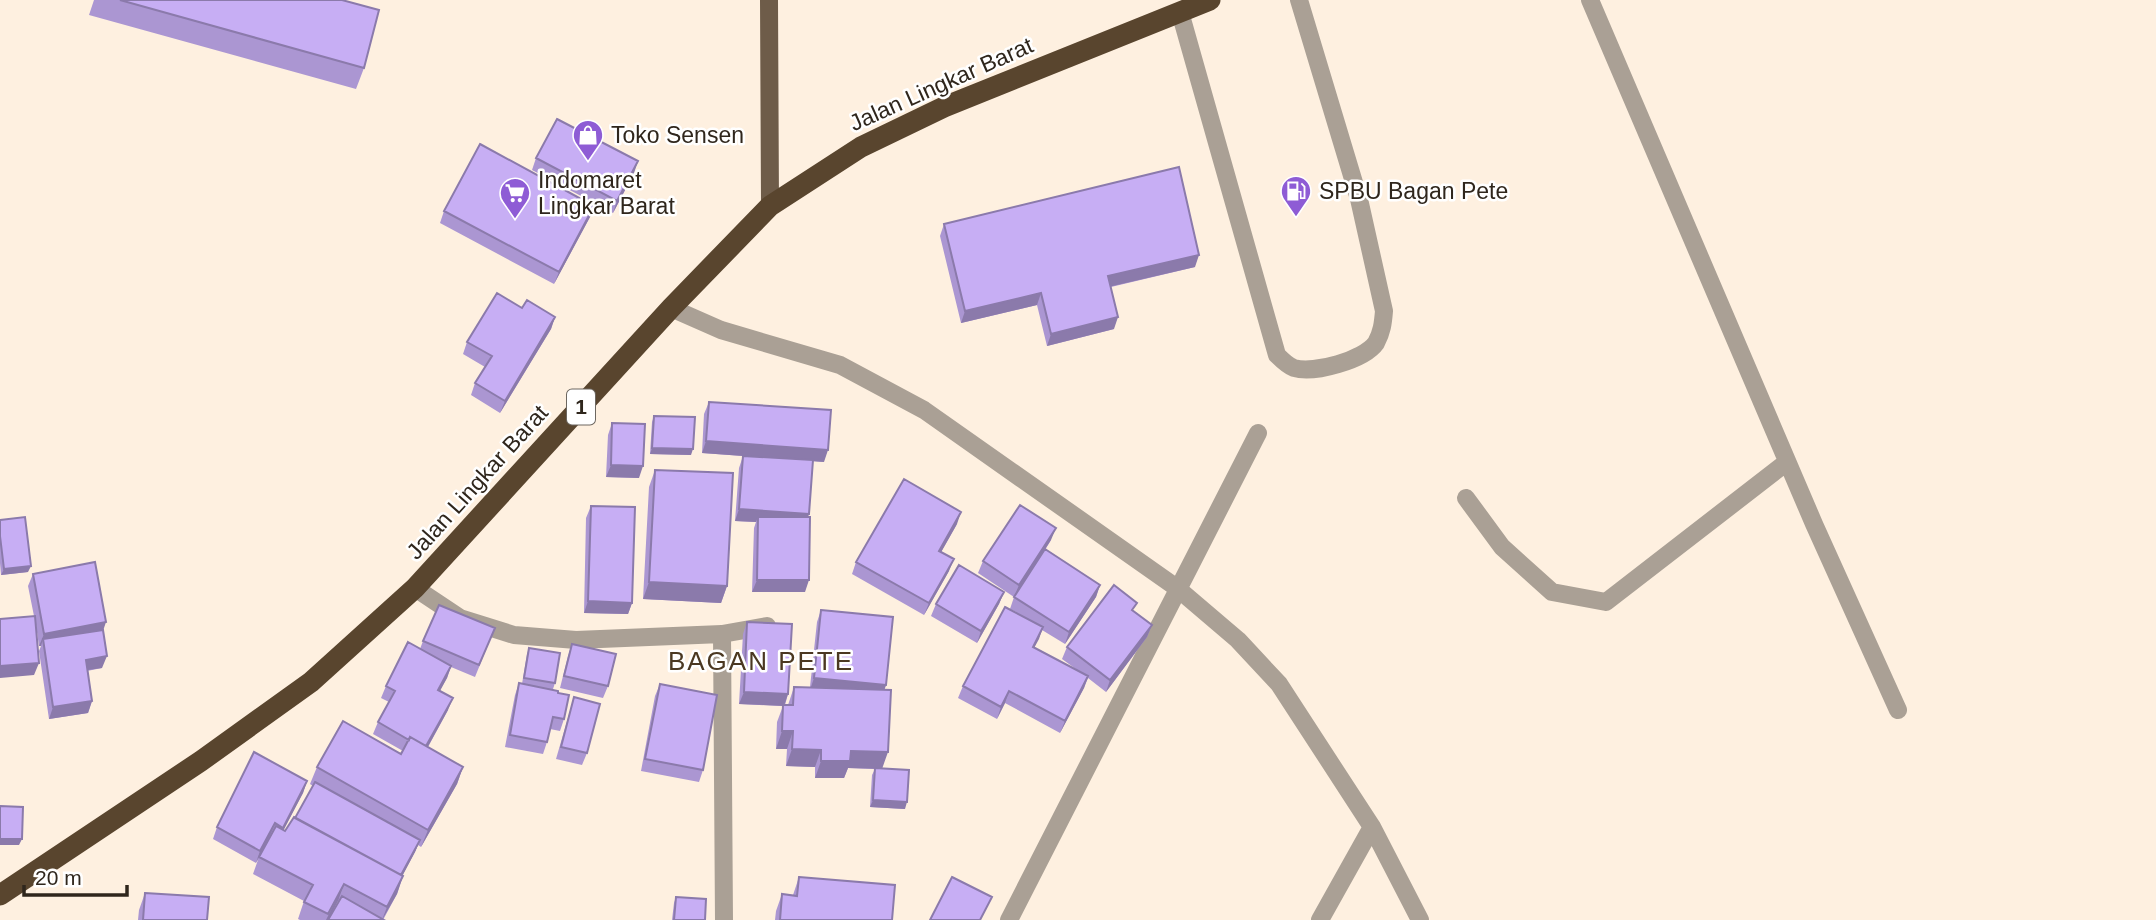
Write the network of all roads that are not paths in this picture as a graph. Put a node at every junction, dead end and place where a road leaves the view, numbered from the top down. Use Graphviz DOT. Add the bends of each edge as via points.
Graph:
graph roads {
  1 [pos="769,0"];
  2 [pos="1210,0"];
  3 [pos="1299,0"];
  4 [pos="1590,0"];
  5 [pos="1180,12"];
  6 [pos="771,206"];
  7 [pos="671,308"];
  8 [pos="1258,433"];
  9 [pos="1787,462"];
  10 [pos="1466,498"];
  11 [pos="415,588"];
  12 [pos="1177,588"];
  13 [pos="779,624"];
  14 [pos="722,634"];
  15 [pos="1898,710"];
  16 [pos="1372,827"];
  17 [pos="0,895"];
  18 [pos="724,920"];
  19 [pos="1009,920"];
  20 [pos="1320,920"];
  21 [pos="1420,920"];
  1 -- 6 [label="main road"];
  2 -- 5 [label="highway, Jalan Lingkar Barat / 1"];
  3 -- 5 [label="street" via="1359,199 1384,311 1383,328 1368,352 1305,370 1291,367 1277,355"];
  4 -- 9 [label="street"];
  5 -- 6 [label="highway, Jalan Lingkar Barat / 1" via="944,107 861,147"];
  6 -- 7 [label="highway, Jalan Lingkar Barat / 1"];
  7 -- 11 [label="highway, Jalan Lingkar Barat / 1"];
  7 -- 12 [label="street" via="721,330 840,365 924,410"];
  8 -- 12 [label="street"];
  9 -- 10 [label="street" via="1606,602 1552,592 1502,547"];
  9 -- 15 [label="street"];
  11 -- 14 [label="street" via="460,618 514,635 576,639"];
  11 -- 17 [label="highway, Jalan Lingkar Barat / 1" via="311,682"];
  12 -- 16 [label="street" via="1238,640 1279,684"];
  12 -- 19 [label="street"];
  13 -- 14 [label="street"];
  14 -- 18 [label="street"];
  16 -- 20 [label="street"];
  16 -- 21 [label="street"];
}
